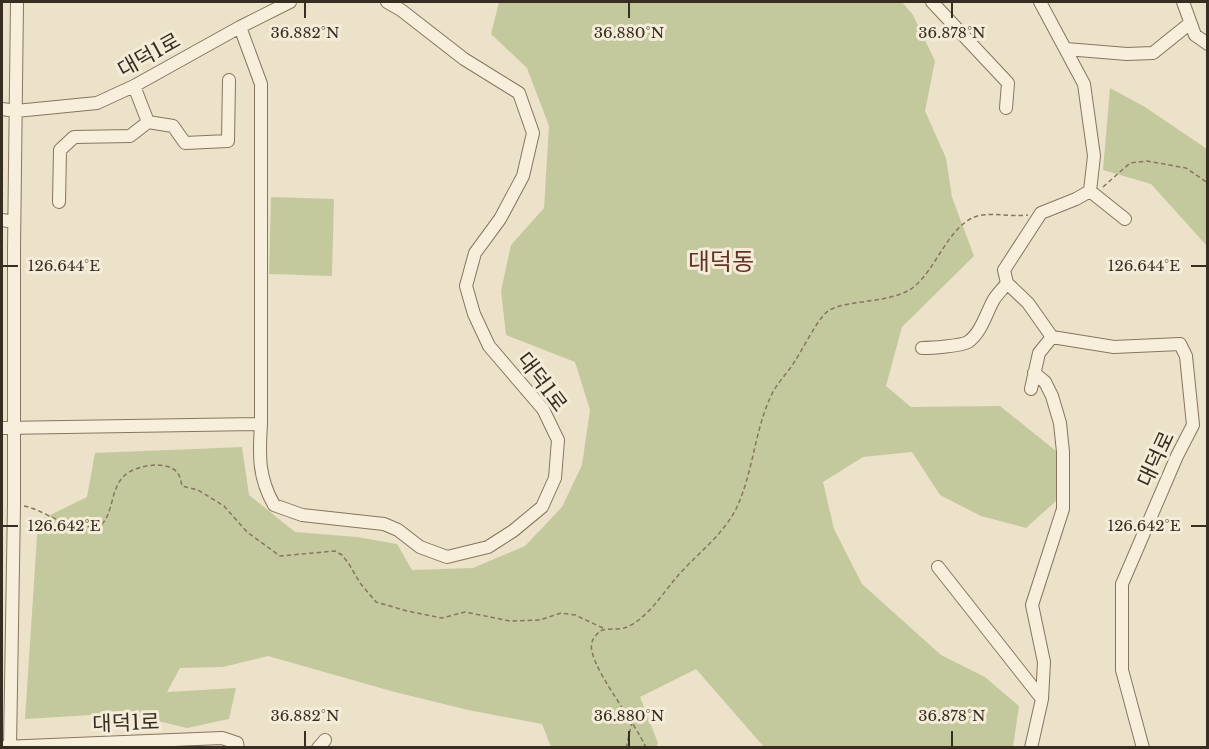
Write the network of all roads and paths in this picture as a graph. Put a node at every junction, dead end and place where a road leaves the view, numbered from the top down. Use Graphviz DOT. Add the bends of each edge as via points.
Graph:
graph roads {
  1 [pos="17,2"];
  2 [pos="288,2"];
  3 [pos="387,2"];
  4 [pos="933,2"];
  5 [pos="1040,2"];
  6 [pos="1183,2"];
  7 [pos="1189,24"];
  8 [pos="240,27"];
  9 [pos="1208,44"];
  10 [pos="1066,49"];
  11 [pos="229,80"];
  12 [pos="134,86"];
  13 [pos="1006,108"];
  14 [pos="2,109"];
  15 [pos="16,111"];
  16 [pos="148,122"];
  17 [pos="1208,183"];
  18 [pos="1091,193"];
  19 [pos="58,202"];
  20 [pos="1041,213"];
  21 [pos="1125,219"];
  22 [pos="8,221"];
  23 [pos="1007,283"];
  24 [pos="1052,337"];
  25 [pos="922,348"];
  26 [pos="1034,374"];
  27 [pos="1031,389"];
  28 [pos="261,424"];
  29 [pos="8,428"];
  30 [pos="14,504"];
  31 [pos="938,567"];
  32 [pos="605,629"];
  33 [pos="1041,699"];
  34 [pos="632,721"];
  35 [pos="2,747"];
  36 [pos="10,747"];
  37 [pos="238,747"];
  38 [pos="626,747"];
  39 [pos="646,747"];
  40 [pos="1031,747"];
  41 [pos="1143,747"];
  1 -- 15 [label="street"];
  2 -- 8 [label="street, 대덕1로"];
  3 -- 28 [label="street, 대덕1로" via="464,59 519,93 533,133 523,176 500,219 475,253 466,286 489,346 543,410 558,440 555,478 542,507 513,531 488,547 447,557 420,547 384,524 302,515 274,505 265,489 259,460"];
  4 -- 13 [label="street" via="1008,83"];
  5 -- 10 [label="street"];
  6 -- 7 [label="street"];
  7 -- 9 [label="street" via="1195,35"];
  7 -- 10 [label="street" via="1153,53"];
  8 -- 12 [label="street, 대덕1로"];
  8 -- 28 [label="street" via="261,84"];
  10 -- 18 [label="street" via="1084,84 1094,156"];
  11 -- 16 [label="street" via="228,141 185,143 173,126"];
  12 -- 15 [label="street, 대덕1로" via="97,103"];
  12 -- 16 [label="street"];
  14 -- 15 [label="street, 대덕1로"];
  15 -- 22 [label="street"];
  16 -- 19 [label="street" via="130,136 74,137 60,150"];
  17 -- 18 [label="path" via="1186,168 1147,161 1130,163"];
  18 -- 20 [label="street"];
  18 -- 21 [label="street"];
  20 -- 23 [label="street" via="1004,270"];
  20 -- 32 [label="path" via="981,215 951,236 936,262 910,289 827,312 774,389 752,466 724,529 636,621 625,628"];
  22 -- 29 [label="street"];
  23 -- 24 [label="street" via="1028,303"];
  23 -- 25 [label="street" via="969,341"];
  24 -- 26 [label="street" via="1039,353"];
  24 -- 41 [label="street, 대덕로" via="1114,347 1180,344 1186,356 1193,425 1122,584 1122,670"];
  26 -- 27 [label="street"];
  26 -- 33 [label="street" via="1045,382 1052,396 1063,452 1063,509 1032,604 1044,662"];
  28 -- 29 [label="street"];
  29 -- 30 [label="street"];
  30 -- 32 [label="path" via="79,526 100,526 106,521 123,476 134,470 165,466 179,474 182,486 198,490 224,506 247,532 280,556 335,551 342,555 376,602 442,618 465,612 529,621 561,613"];
  30 -- 36 [label="street"];
  31 -- 33 [label="street"];
  32 -- 34 [label="path" via="591,642 591,653"];
  33 -- 40 [label="street"];
  34 -- 38 [label="path"];
  34 -- 39 [label="path"];
  35 -- 36 [label="street, 대덕1로"];
  36 -- 37 [label="street, 대덕1로" via="222,738"];
}
